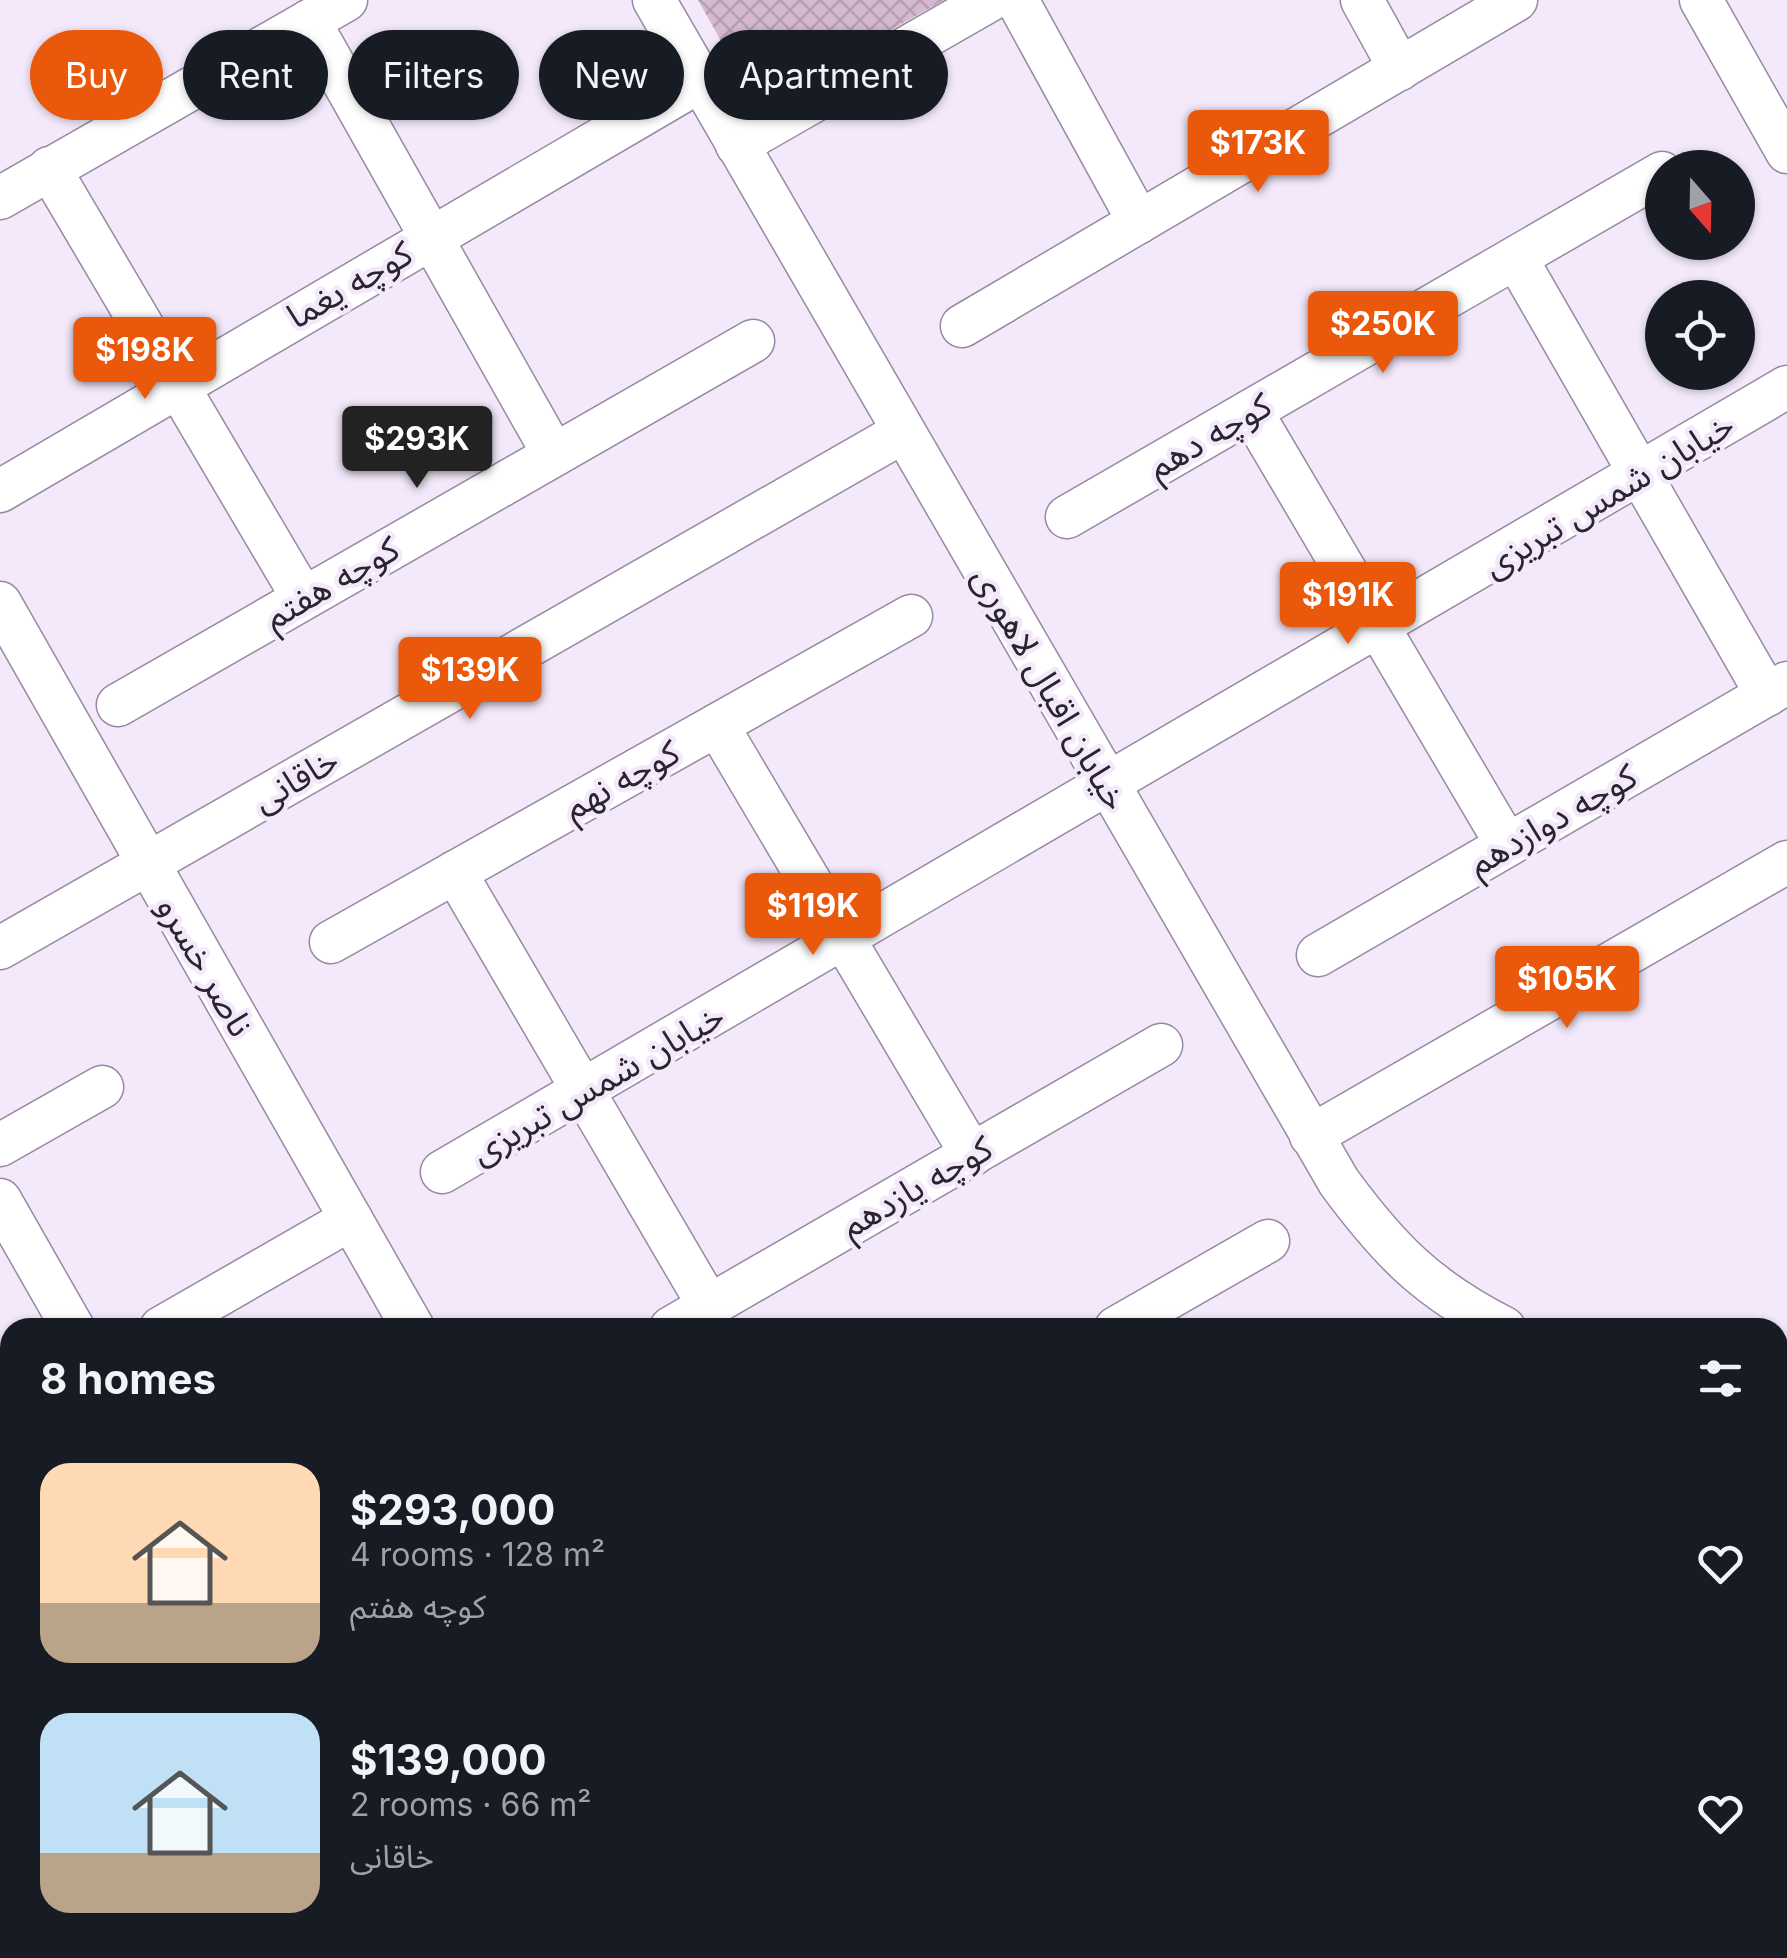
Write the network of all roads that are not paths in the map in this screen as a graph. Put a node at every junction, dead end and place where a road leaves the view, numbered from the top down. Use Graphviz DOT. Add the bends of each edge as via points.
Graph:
graph roads {
  1 [pos="346,0"];
  2 [pos="654,0"];
  3 [pos="990,0"];
  4 [pos="1018,0"];
  5 [pos="1362,0"];
  6 [pos="1516,0"];
  7 [pos="1701,0"];
  8 [pos="309,21"];
  9 [pos="1400,69"];
  10 [pos="700,81"];
  11 [pos="737,145"];
  12 [pos="1787,152"];
  13 [pos="49,168"];
  14 [pos="1645,183"];
  15 [pos="0,198"];
  16 [pos="1140,222"];
  17 [pos="431,237"];
  18 [pos="1516,258"];
  19 [pos="962,326"];
  20 [pos="753,340"];
  21 [pos="176,384"];
  22 [pos="1787,387"];
  23 [pos="1251,411"];
  24 [pos="903,432"];
  25 [pos="554,455"];
  26 [pos="1641,475"];
  27 [pos="0,491"];
  28 [pos="1067,517"];
  29 [pos="303,598"];
  30 [pos="0,603"];
  31 [pos="911,616"];
  32 [pos="1379,628"];
  33 [pos="1777,689"];
  34 [pos="118,705"];
  35 [pos="717,725"];
  36 [pos="1107,784"];
  37 [pos="1507,845"];
  38 [pos="1787,862"];
  39 [pos="146,863"];
  40 [pos="455,872"];
  41 [pos="844,940"];
  42 [pos="331,942"];
  43 [pos="0,948"];
  44 [pos="1318,955"];
  45 [pos="1162,1045"];
  46 [pos="102,1088"];
  47 [pos="584,1090"];
  48 [pos="1311,1136"];
  49 [pos="0,1145"];
  50 [pos="972,1154"];
  51 [pos="442,1172"];
  52 [pos="0,1200"];
  53 [pos="351,1219"];
  54 [pos="1268,1241"];
  55 [pos="709,1306"];
  56 [pos="67,1318"];
  57 [pos="178,1318"];
  58 [pos="408,1318"];
  59 [pos="688,1318"];
  60 [pos="1133,1318"];
  61 [pos="1484,1318"];
  1 -- 8 [label="street"];
  2 -- 10 [label="street, خیابان اقبال لاهوری"];
  3 -- 11 [label="street"];
  4 -- 16 [label="street"];
  5 -- 9 [label="street"];
  6 -- 9 [label="street"];
  7 -- 12 [label="street"];
  8 -- 13 [label="street"];
  8 -- 17 [label="street"];
  9 -- 16 [label="street"];
  10 -- 11 [label="street, خیابان اقبال لاهوری"];
  10 -- 17 [label="street, کوچه یغما"];
  11 -- 24 [label="street, خیابان اقبال لاهوری"];
  13 -- 15 [label="street"];
  13 -- 21 [label="street"];
  14 -- 18 [label="street, کوچه دهم"];
  16 -- 19 [label="street"];
  17 -- 21 [label="street, کوچه یغما"];
  17 -- 25 [label="street"];
  18 -- 23 [label="street, کوچه دهم"];
  18 -- 26 [label="street"];
  20 -- 25 [label="street, کوچه هفتم"];
  21 -- 27 [label="street, کوچه یغما"];
  21 -- 29 [label="street"];
  22 -- 26 [label="street, خیابان شمس تبریزی"];
  23 -- 28 [label="street, کوچه دهم"];
  23 -- 32 [label="street"];
  24 -- 36 [label="street, خیابان اقبال لاهوری"];
  24 -- 39 [label="street, خاقانی"];
  25 -- 29 [label="street, کوچه هفتم"];
  26 -- 32 [label="street, خیابان شمس تبریزی"];
  26 -- 33 [label="street"];
  29 -- 34 [label="street, کوچه هفتم"];
  30 -- 39 [label="street, ناصر خسرو"];
  31 -- 35 [label="street, کوچه نهم"];
  32 -- 36 [label="street, خیابان شمس تبریزی"];
  32 -- 37 [label="street"];
  33 -- 37 [label="street, کوچه دوازدهم"];
  35 -- 40 [label="street, کوچه نهم"];
  35 -- 41 [label="street"];
  36 -- 41 [label="street, خیابان شمس تبریزی"];
  36 -- 48 [label="street, خیابان اقبال لاهوری"];
  37 -- 44 [label="street, کوچه دوازدهم"];
  38 -- 48 [label="street"];
  39 -- 43 [label="street, خاقانی"];
  39 -- 53 [label="street, ناصر خسرو"];
  40 -- 42 [label="street, کوچه نهم"];
  40 -- 47 [label="street"];
  41 -- 47 [label="street, خیابان شمس تبریزی"];
  41 -- 50 [label="street"];
  45 -- 50 [label="street, کوچه یازدهم"];
  46 -- 49 [label="street"];
  47 -- 51 [label="street, خیابان شمس تبریزی"];
  47 -- 55 [label="street"];
  48 -- 61 [label="street, خیابان اقبال لاهوری" via="1380,1238 1418,1276"];
  50 -- 55 [label="street, کوچه یازدهم"];
  52 -- 56 [label="street"];
  53 -- 57 [label="street"];
  53 -- 58 [label="street, ناصر خسرو"];
  54 -- 60 [label="street"];
  55 -- 59 [label="street, کوچه یازدهم"];
}
